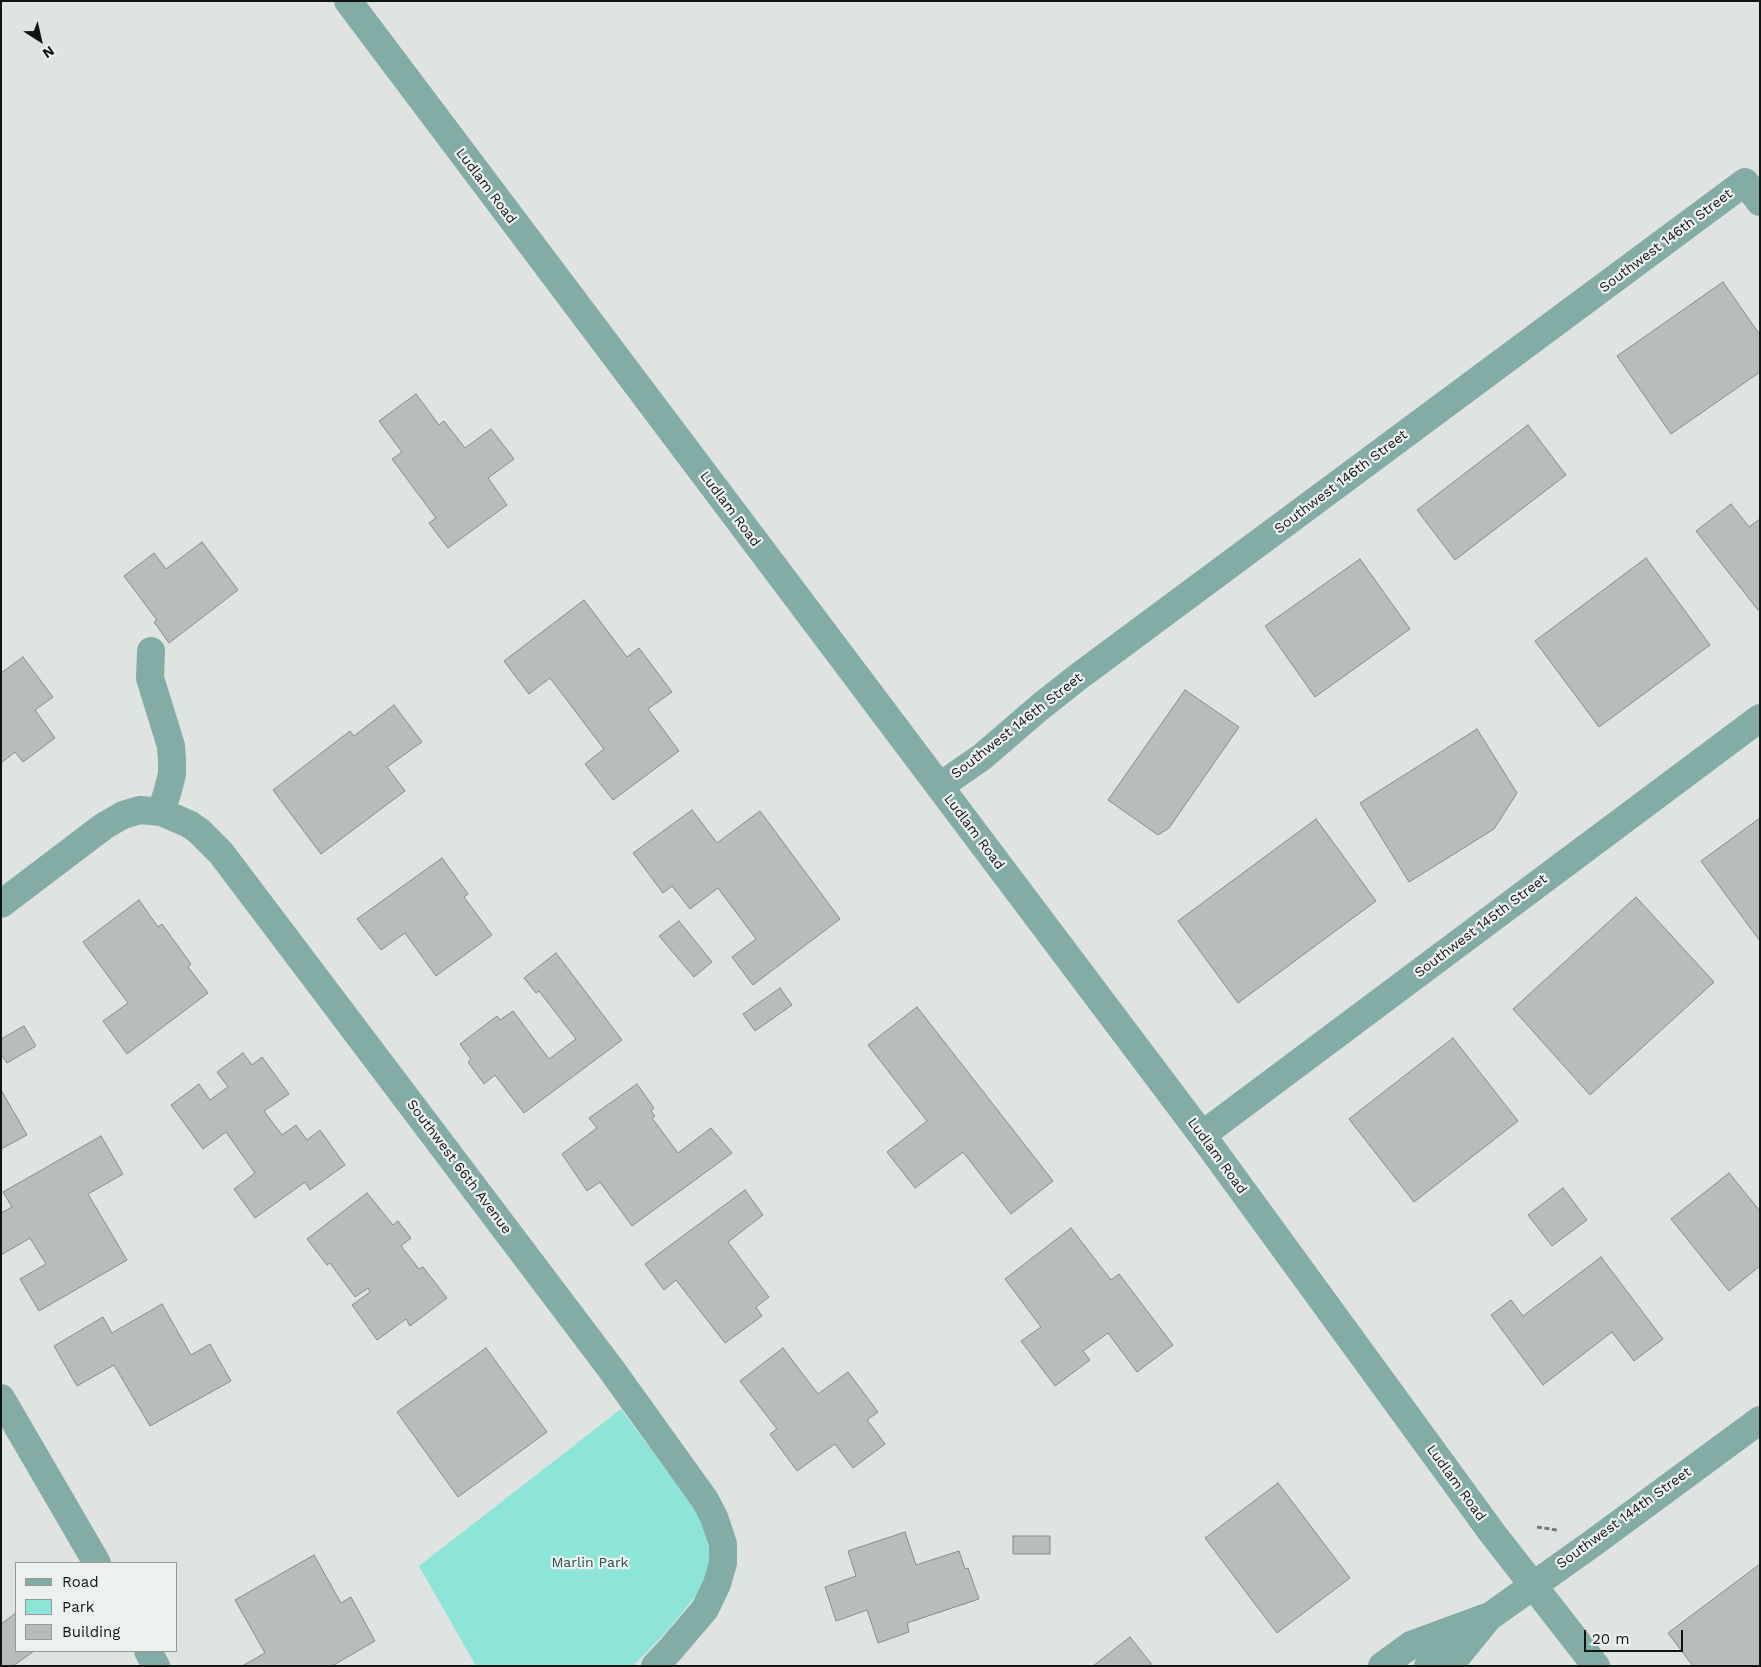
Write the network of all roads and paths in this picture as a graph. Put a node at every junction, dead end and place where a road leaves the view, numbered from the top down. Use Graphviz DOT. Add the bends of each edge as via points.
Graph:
graph roads {
  1 [pos="348,1"];
  2 [pos="1752,192"];
  3 [pos="152,651"];
  4 [pos="1760,718"];
  5 [pos="940,786"];
  6 [pos="151,811"];
  7 [pos="1,904"];
  8 [pos="1202,1136"];
  9 [pos="1,1398"];
  10 [pos="1760,1420"];
  11 [pos="1537,1527"];
  12 [pos="1560,1531"];
  13 [pos="96,1562"];
  14 [pos="1533,1584"];
  15 [pos="1489,1617"];
  16 [pos="1460,1627"];
  17 [pos="149,1652"];
  18 [pos="156,1666"];
  19 [pos="655,1666"];
  20 [pos="1382,1666"];
  21 [pos="1428,1666"];
  22 [pos="1449,1666"];
  23 [pos="1596,1666"];
  1 -- 5 [label="street, Ludlam Road"];
  2 -- 5 [label="street, Southwest 146th Street" via="1078,677 982,757"];
  3 -- 6 [label="street" via="150,678 171,746 172,774 168,790"];
  4 -- 8 [label="street, Southwest 145th Street"];
  5 -- 8 [label="street, Ludlam Road"];
  6 -- 7 [label="street" via="123,815 104,826"];
  6 -- 19 [label="street, Southwest 66th Avenue" via="189,824 229,863 605,1361 710,1508 724,1544 715,1590 705,1609"];
  8 -- 14 [label="street, Ludlam Road"];
  9 -- 13 [label="street"];
  10 -- 14 [label="street, Southwest 144th Street"];
  11 -- 12 [label="path"];
  14 -- 15 [label="street, Southwest 144th Street"];
  14 -- 23 [label="street, Ludlam Road"];
  15 -- 16 [label="street, Southwest 144th Street"];
  15 -- 22 [label="street, Southwest 144th Street"];
  16 -- 20 [label="street, Southwest 144th Street" via="1411,1645"];
  16 -- 21 [label="street"];
  17 -- 18 [label="street"];
}
